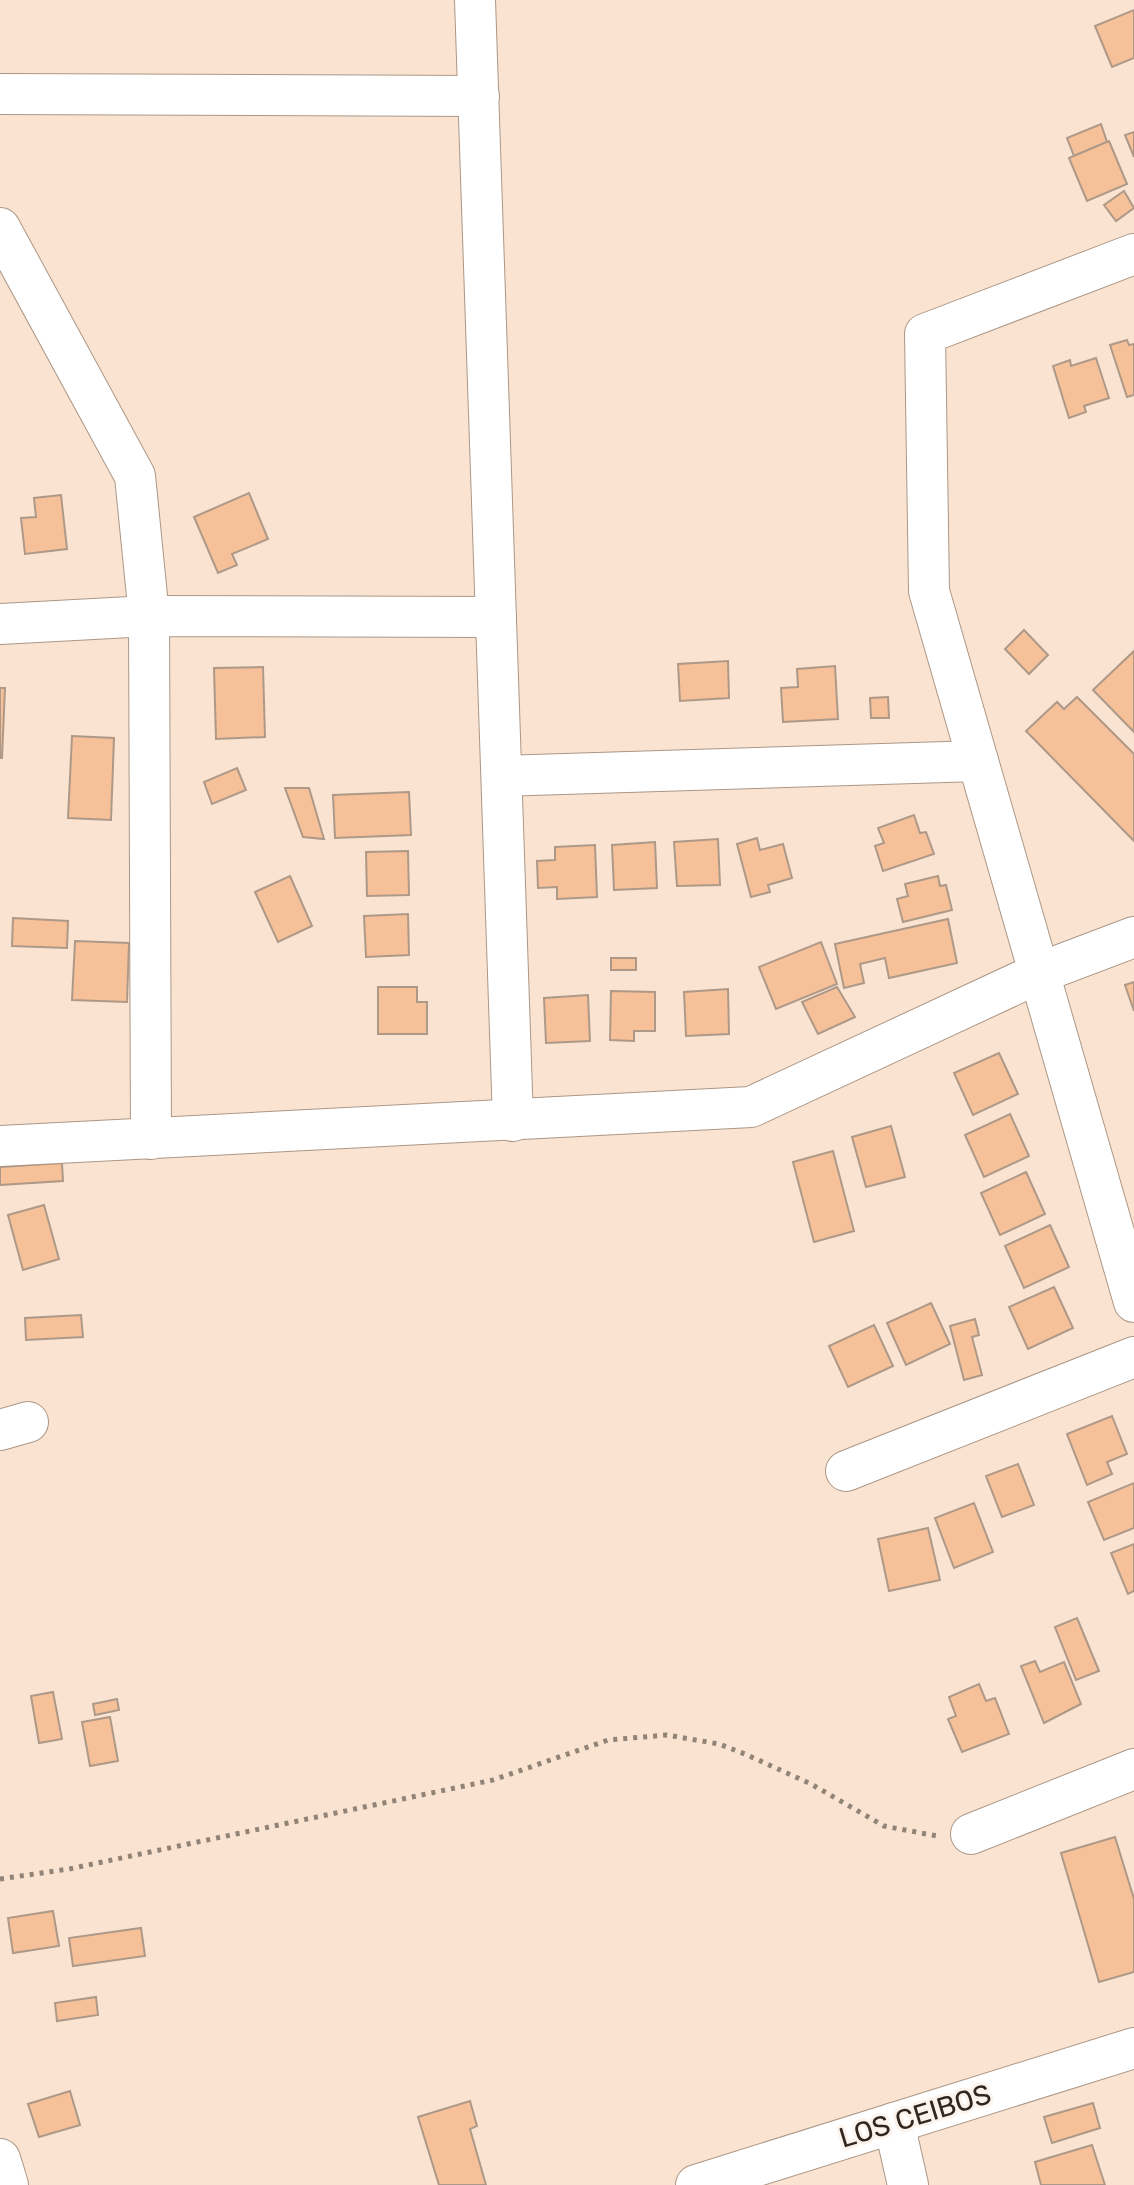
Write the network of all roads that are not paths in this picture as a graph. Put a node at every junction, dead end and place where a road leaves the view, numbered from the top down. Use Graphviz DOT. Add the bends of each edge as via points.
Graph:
graph roads {
  1 [pos="475,0"];
  2 [pos="0,94"];
  3 [pos="479,96"];
  4 [pos="0,228"];
  5 [pos="1134,254"];
  6 [pos="149,616"];
  7 [pos="496,617"];
  8 [pos="0,624"];
  9 [pos="978,761"];
  10 [pos="502,776"];
  11 [pos="1134,937"];
  12 [pos="1039,973"];
  13 [pos="513,1121"];
  14 [pos="151,1139"];
  15 [pos="0,1146"];
  16 [pos="1134,1302"];
  17 [pos="1134,1357"];
  18 [pos="846,1471"];
  19 [pos="1134,1769"];
  20 [pos="971,1834"];
  21 [pos="1134,2048"];
  22 [pos="894,2123"];
  23 [pos="0,2159"];
  24 [pos="8,2185"];
  25 [pos="696,2185"];
  26 [pos="908,2185"];
  1 -- 3 [label="street"];
  2 -- 3 [label="street"];
  3 -- 7 [label="street"];
  4 -- 6 [label="street" via="135,476"];
  5 -- 9 [label="street" via="925,334 929,591"];
  6 -- 7 [label="street"];
  6 -- 8 [label="street"];
  6 -- 14 [label="street"];
  7 -- 10 [label="street"];
  9 -- 10 [label="street"];
  9 -- 12 [label="street"];
  10 -- 13 [label="street"];
  11 -- 12 [label="street"];
  12 -- 13 [label="street" via="751,1107"];
  12 -- 16 [label="street"];
  13 -- 14 [label="street"];
  14 -- 15 [label="street"];
  17 -- 18 [label="street"];
  19 -- 20 [label="street"];
  21 -- 22 [label="street, LOS CEIBOS"];
  22 -- 25 [label="street, LOS CEIBOS"];
  22 -- 26 [label="street"];
  23 -- 24 [label="street"];
}
